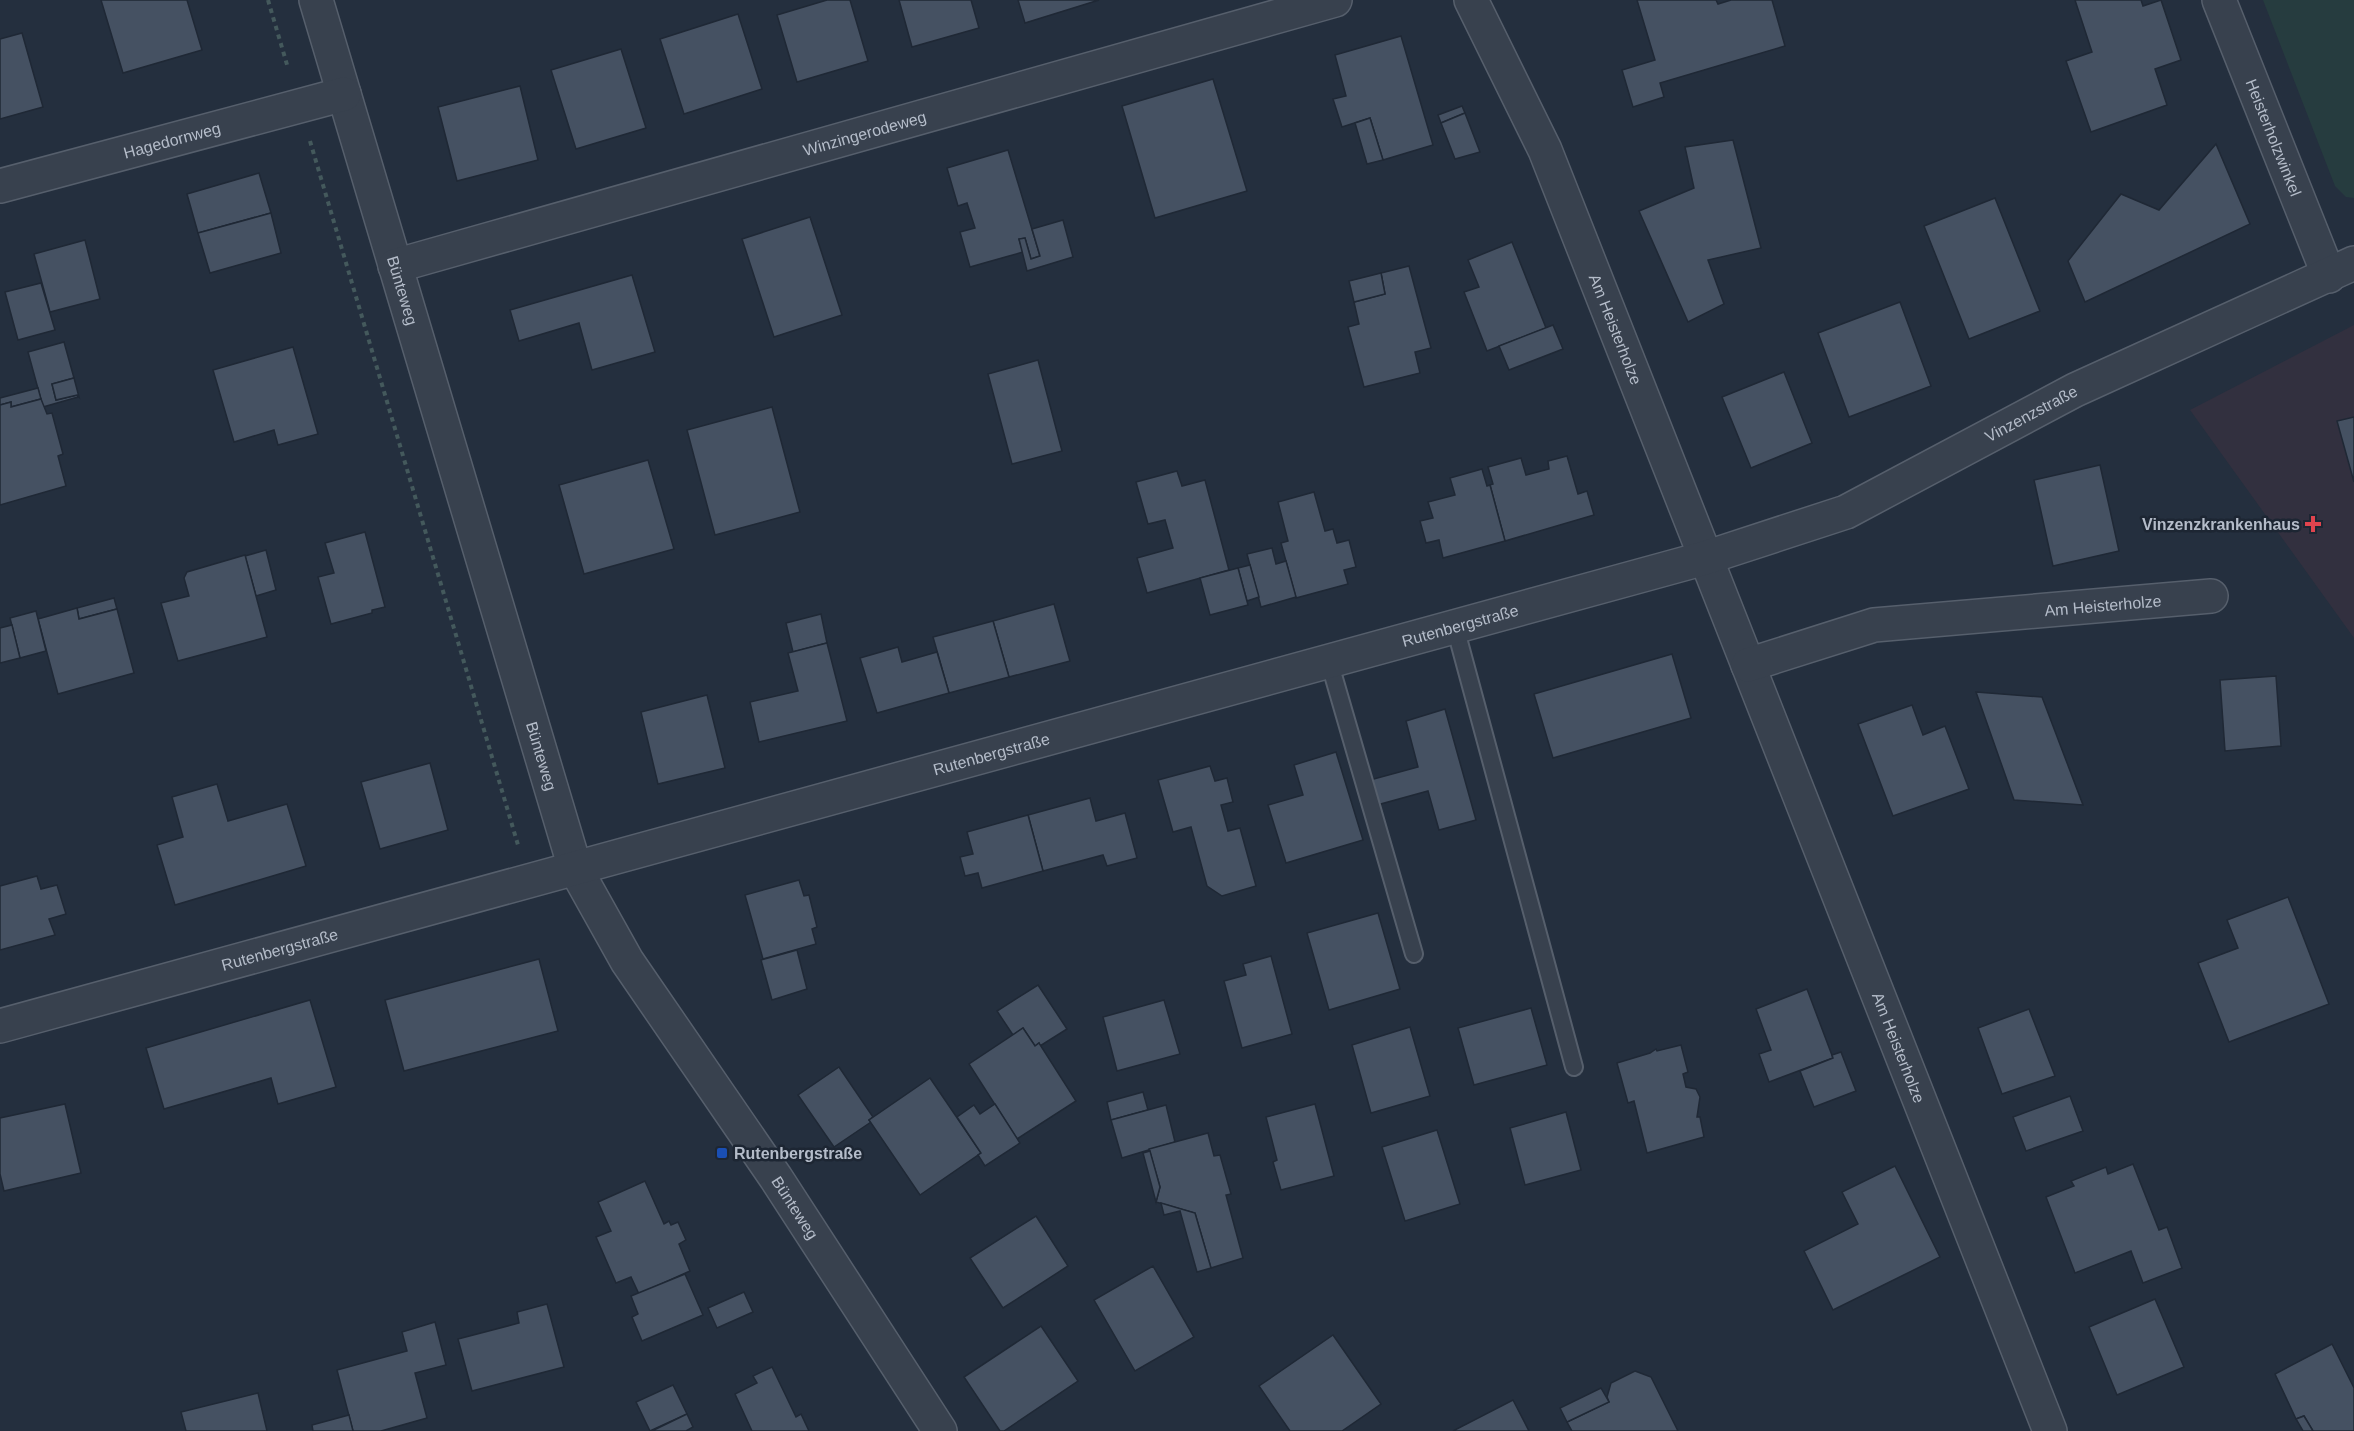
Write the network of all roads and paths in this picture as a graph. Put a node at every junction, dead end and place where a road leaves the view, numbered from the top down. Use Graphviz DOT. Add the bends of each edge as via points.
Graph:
graph roads {
  1 [pos="268,0"];
  2 [pos="316,0"];
  3 [pos="1335,0"];
  4 [pos="1471,0"];
  5 [pos="2219,0"];
  6 [pos="344,94"];
  7 [pos="300,105"];
  8 [pos="0,186"];
  9 [pos="395,266"];
  10 [pos="2341,270"];
  11 [pos="1705,558"];
  12 [pos="2211,596"];
  13 [pos="1455,627"];
  14 [pos="1329,661"];
  15 [pos="1748,665"];
  16 [pos="575,868"];
  17 [pos="532,879"];
  18 [pos="1414,954"];
  19 [pos="0,1026"];
  20 [pos="1574,1067"];
  21 [pos="940,1431"];
  22 [pos="2050,1431"];
  1 -- 7 [label="path"];
  2 -- 6 [label="street, Bünteweg"];
  3 -- 9 [label="street, Winzingerodeweg"];
  4 -- 11 [label="street, Am Heisterholze" via="1545,150"];
  5 -- 10 [label="street, Heisterholzwinkel"];
  6 -- 7 [label="street, Hagedornweg"];
  6 -- 9 [label="street, Bünteweg"];
  7 -- 8 [label="street, Hagedornweg"];
  7 -- 17 [label="path" via="517,843"];
  9 -- 16 [label="street, Bünteweg"];
  10 -- 11 [label="street, Vinzenzstraße" via="2075,390 1846,512"];
  11 -- 13 [label="street, Rutenbergstraße"];
  11 -- 15 [label="street, Am Heisterholze"];
  12 -- 15 [label="street, Am Heisterholze" via="1874,625"];
  13 -- 14 [label="street, Rutenbergstraße"];
  13 -- 20 [label="lane"];
  14 -- 16 [label="street, Rutenbergstraße"];
  14 -- 18 [label="lane"];
  15 -- 22 [label="street, Am Heisterholze"];
  16 -- 17 [label="street, Rutenbergstraße"];
  16 -- 21 [label="street, Bünteweg" via="627,961 776,1178"];
  17 -- 19 [label="street, Rutenbergstraße"];
}
